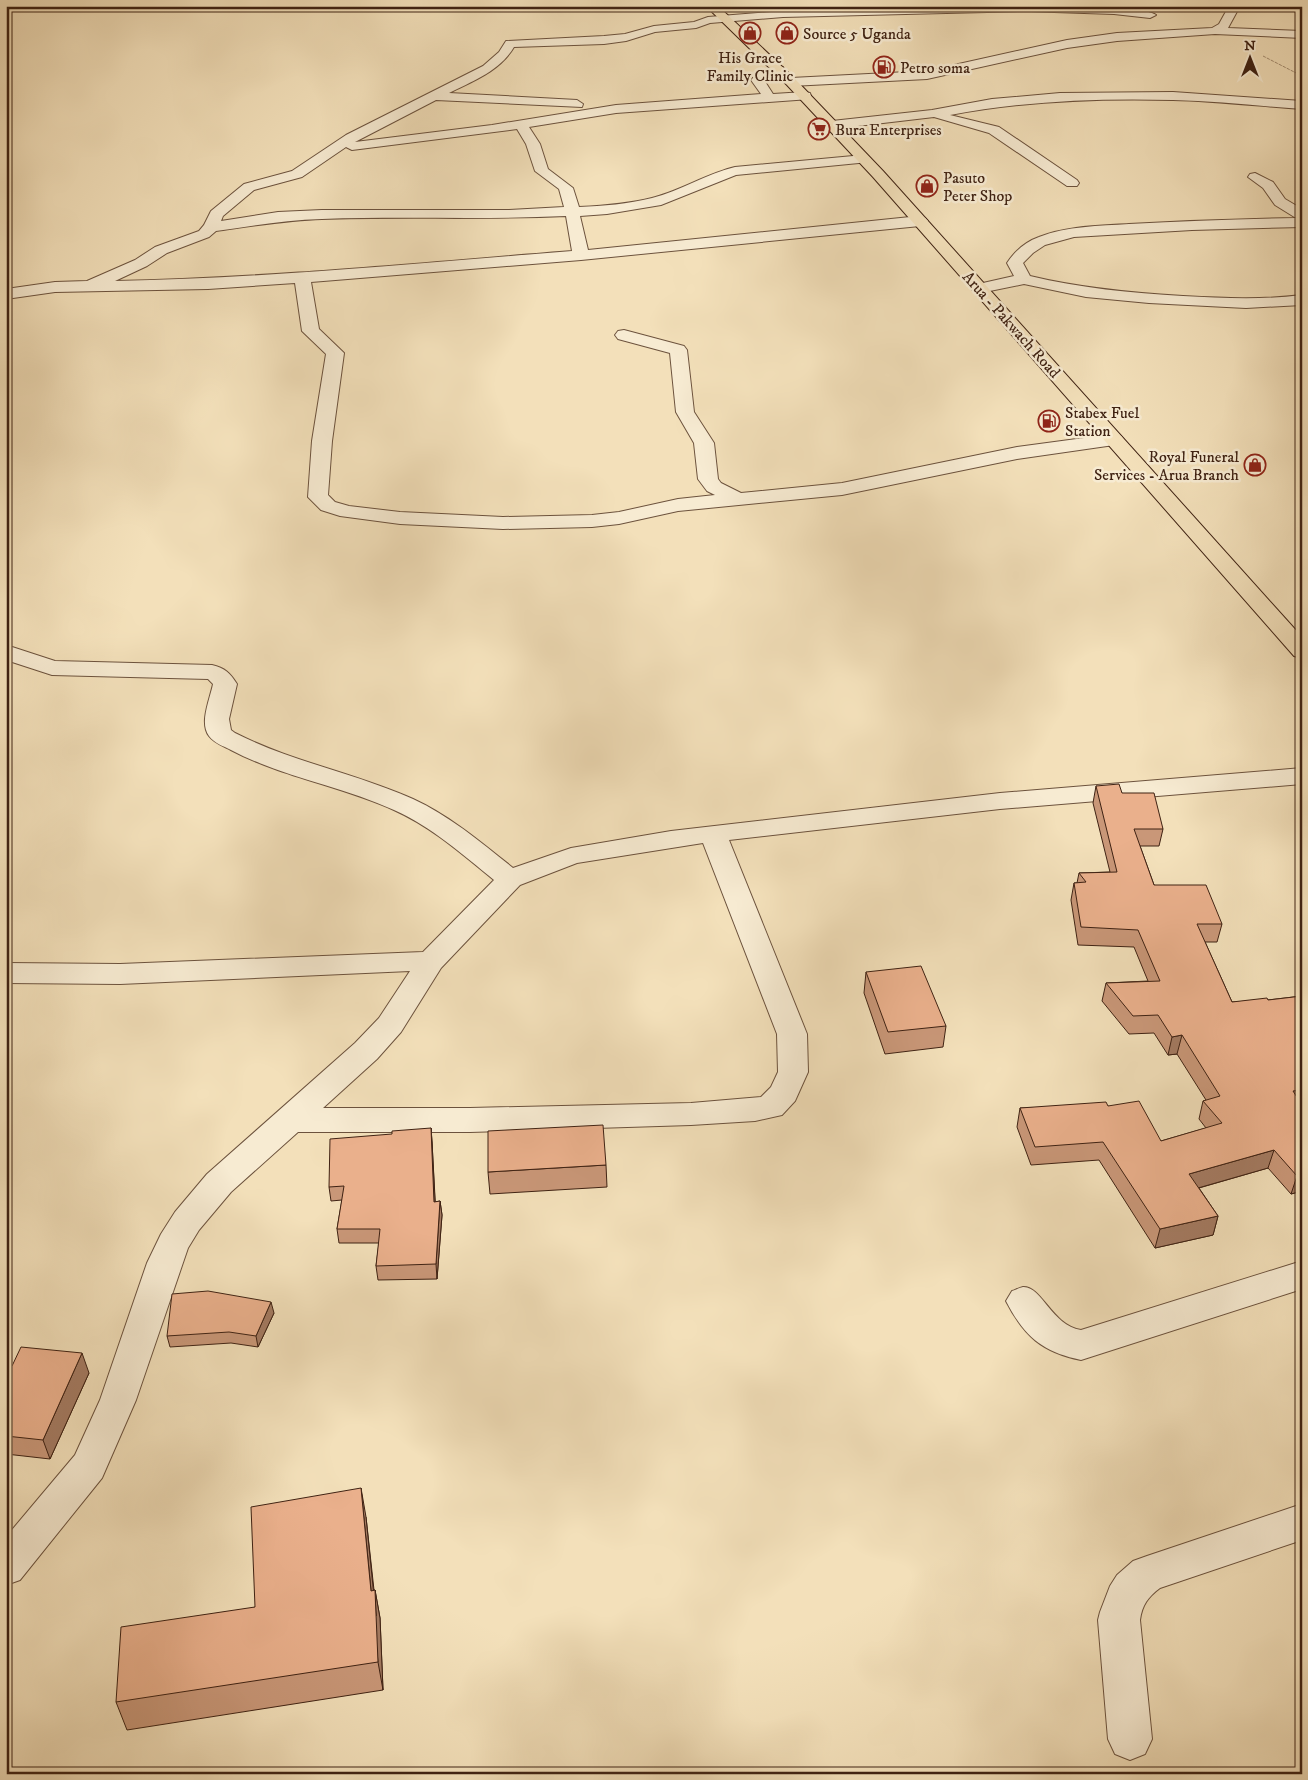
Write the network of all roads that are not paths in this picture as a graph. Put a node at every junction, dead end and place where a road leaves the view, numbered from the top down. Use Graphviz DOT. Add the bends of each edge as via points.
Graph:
graph roads {
  1 [pos="711,6"];
  2 [pos="1235,6"];
  3 [pos="1150,14"];
  4 [pos="724,18"];
  5 [pos="1215,31"];
  6 [pos="1302,35"];
  7 [pos="785,76"];
  8 [pos="431,96"];
  9 [pos="805,96"];
  10 [pos="769,97"];
  11 [pos="1302,105"];
  12 [pos="616,109"];
  13 [pos="932,114"];
  14 [pos="521,124"];
  15 [pos="832,125"];
  16 [pos="335,148"];
  17 [pos="864,159"];
  18 [pos="1255,177"];
  19 [pos="1072,183"];
  20 [pos="572,212"];
  21 [pos="1302,215"];
  22 [pos="920,221"];
  23 [pos="1302,222"];
  24 [pos="211,227"];
  25 [pos="581,255"];
  26 [pos="302,278"];
  27 [pos="1024,279"];
  28 [pos="93,285"];
  29 [pos="980,288"];
  30 [pos="6,294"];
  31 [pos="1302,300"];
  32 [pos="624,334"];
  33 [pos="1114,440"];
  34 [pos="738,499"];
  35 [pos="1302,651"];
  36 [pos="6,652"];
  37 [pos="1302,776"];
  38 [pos="714,834"];
  39 [pos="510,879"];
  40 [pos="431,961"];
  41 [pos="6,973"];
  42 [pos="291,1120"];
  43 [pos="1302,1275"];
  44 [pos="1024,1301"];
  45 [pos="1302,1522"];
  46 [pos="6,1567"];
  47 [pos="1130,1739"];
  1 -- 4 [label="main road, Arua - Pakwach Road"];
  2 -- 5 [label="street" via="1224,26"];
  3 -- 4 [label="street" via="1024,8"];
  4 -- 7 [label="main road, Arua - Pakwach Road"];
  4 -- 8 [label="street" via="604,40 511,44 487,69"];
  5 -- 6 [label="street"];
  5 -- 7 [label="street" via="1117,37 1067,44 927,76"];
  7 -- 9 [label="main road, Arua - Pakwach Road"];
  7 -- 10 [label="street" via="761,76 757,80"];
  8 -- 12 [label="street"];
  8 -- 16 [label="street"];
  9 -- 10 [label="street"];
  9 -- 15 [label="main road, Arua - Pakwach Road"];
  10 -- 12 [label="street"];
  11 -- 13 [label="street" via="1173,96 1105,96 1008,101"];
  12 -- 14 [label="street"];
  13 -- 15 [label="street"];
  13 -- 19 [label="street" via="994,130"];
  14 -- 16 [label="street"];
  14 -- 20 [label="street" via="534,144 542,170 567,188"];
  15 -- 17 [label="main road, Arua - Pakwach Road"];
  16 -- 24 [label="street" via="297,174 247,188 216,214"];
  17 -- 20 [label="street" via="735,171 656,202 622,209"];
  17 -- 22 [label="main road, Arua - Pakwach Road"];
  18 -- 21 [label="street" via="1268,185 1280,202"];
  20 -- 24 [label="street" via="322,214"];
  20 -- 25 [label="street"];
  22 -- 25 [label="street"];
  22 -- 29 [label="main road, Arua - Pakwach Road"];
  23 -- 27 [label="street" via="1165,226 1062,236 1045,240 1021,255 1015,263"];
  24 -- 28 [label="street" via="195,239 169,246"];
  25 -- 26 [label="street"];
  26 -- 28 [label="street" via="208,284"];
  26 -- 34 [label="street" via="311,331 335,353 322,441 318,497 328,506 347,512 400,518 504,523 606,520 678,505"];
  27 -- 29 [label="street"];
  27 -- 31 [label="street" via="1079,292 1145,298 1250,304"];
  28 -- 30 [label="street"];
  29 -- 33 [label="main road, Arua - Pakwach Road"];
  32 -- 34 [label="street" via="678,350 685,412 704,443 708,479 714,487"];
  33 -- 34 [label="street" via="1017,453 842,489"];
  33 -- 35 [label="main road, Arua - Pakwach Road"];
  36 -- 39 [label="street" via="52,668 212,672 225,684 217,719 219,733 226,738 300,769 404,805 450,830"];
  37 -- 38 [label="street" via="1000,801"];
  38 -- 39 [label="street" via="570,856"];
  38 -- 42 [label="street" via="792,1034 793,1072 784,1094 771,1106 754,1110 653,1115"];
  39 -- 40 [label="street"];
  40 -- 41 [label="street" via="120,974"];
  40 -- 42 [label="street" via="390,1025"];
  42 -- 46 [label="street" via="219,1183 173,1243 118,1400 89,1466"];
  43 -- 44 [label="street" via="1081,1345 1051,1336"];
  45 -- 47 [label="street" via="1148,1574 1127,1592 1120,1608 1120,1620"];
}
